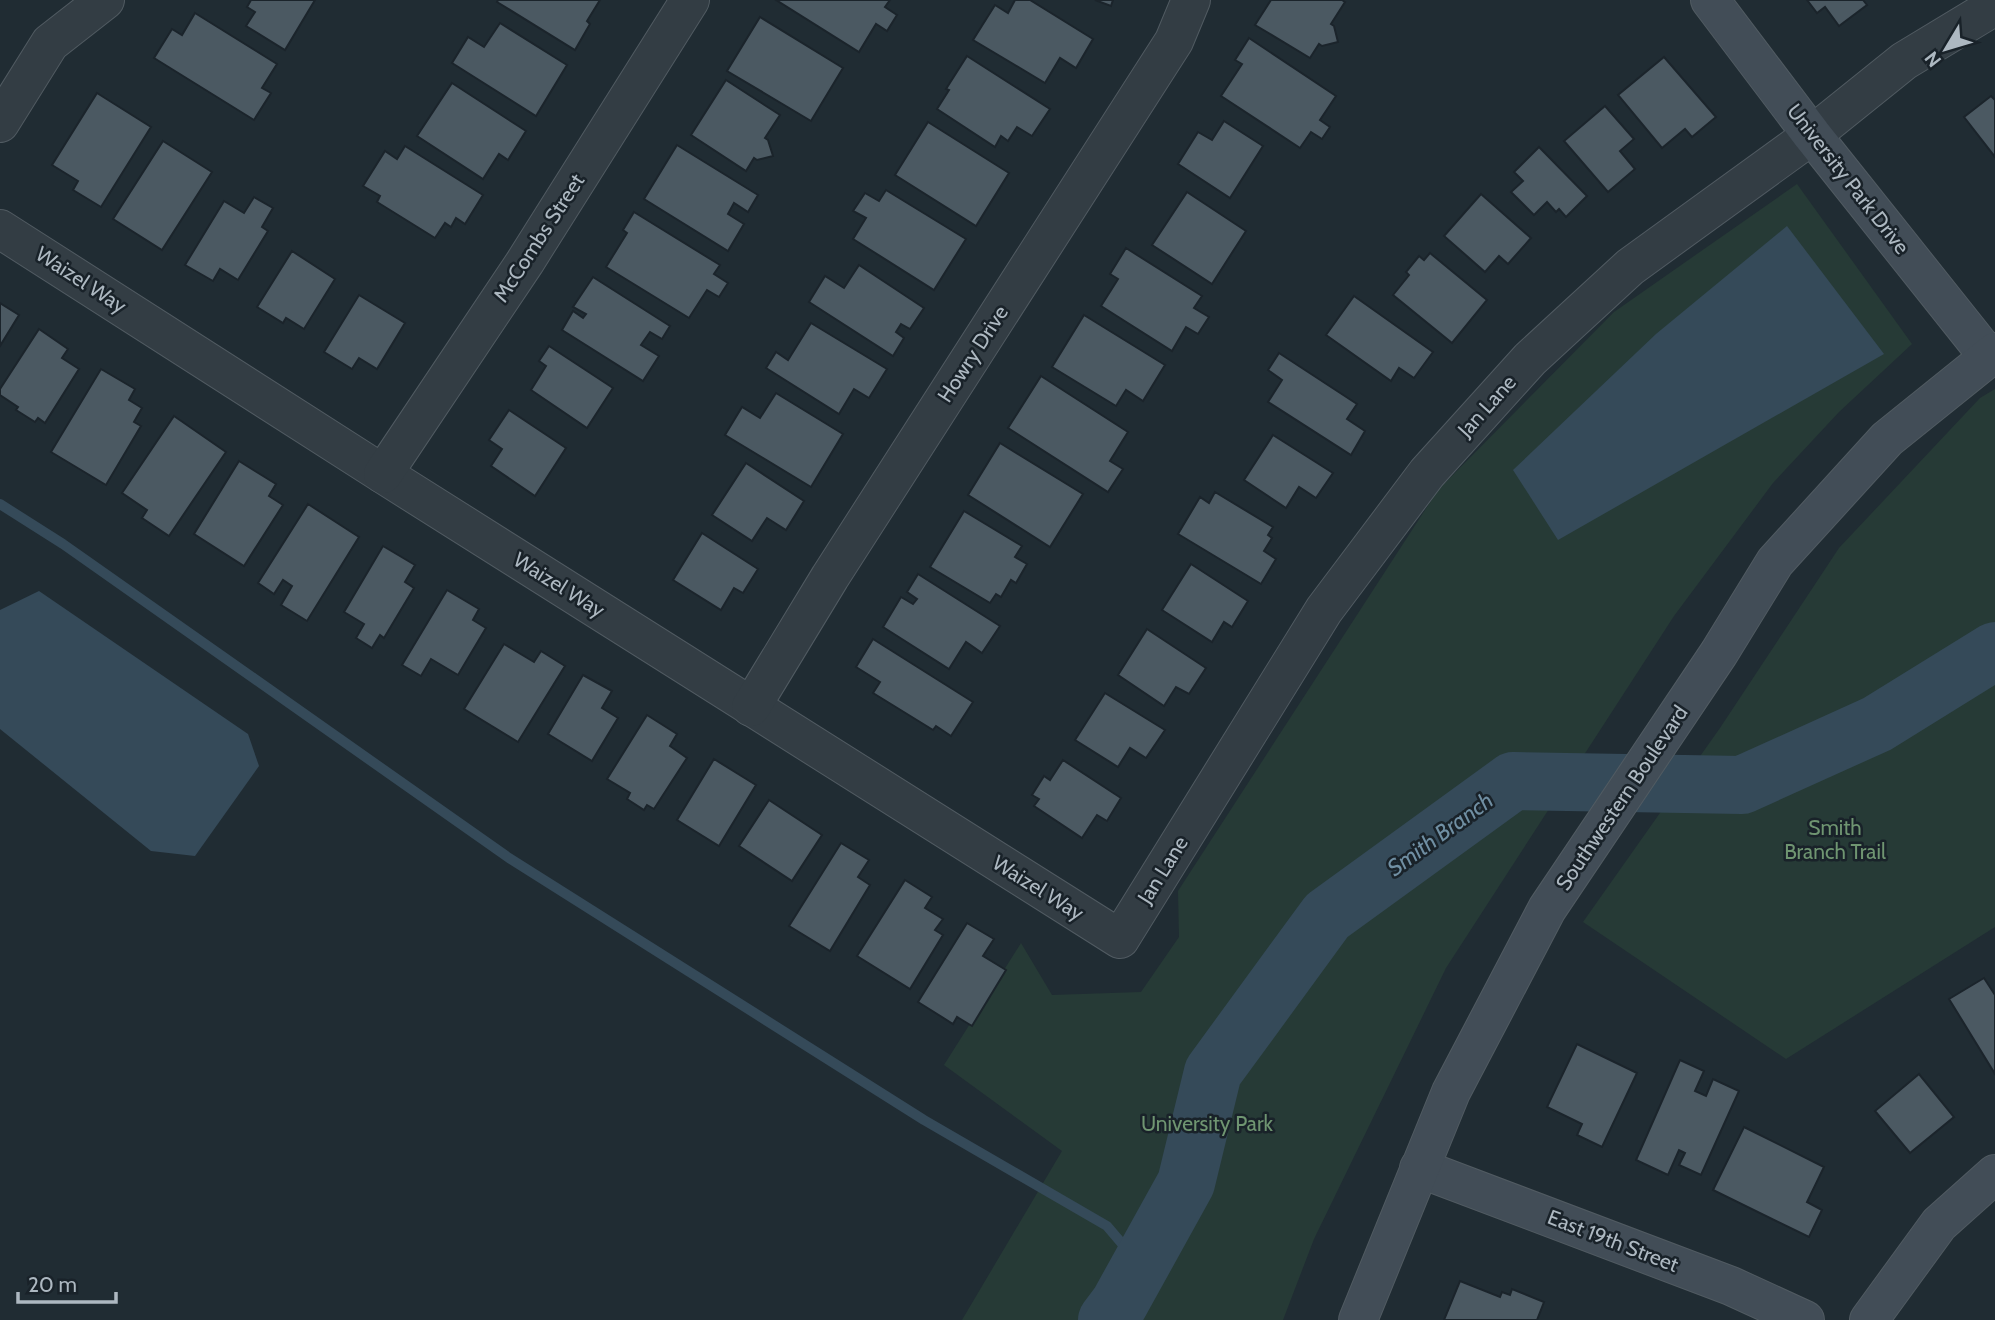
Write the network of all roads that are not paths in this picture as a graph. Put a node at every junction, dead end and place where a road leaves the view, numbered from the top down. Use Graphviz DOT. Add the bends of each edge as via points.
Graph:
graph roads {
  1 [pos="105,0"];
  2 [pos="690,0"];
  3 [pos="1191,0"];
  4 [pos="1710,0"];
  5 [pos="1995,6"];
  6 [pos="0,123"];
  7 [pos="1812,135"];
  8 [pos="0,229"];
  9 [pos="1991,354"];
  10 [pos="383,474"];
  11 [pos="751,707"];
  12 [pos="1120,939"];
  13 [pos="1419,1168"];
  14 [pos="1995,1174"];
  15 [pos="1358,1320"];
  16 [pos="1805,1320"];
  17 [pos="1869,1320"];
  1 -- 6 [label="street" via="50,43"];
  2 -- 10 [label="street, McCombs Street" via="525,262"];
  3 -- 11 [label="street, Howry Drive" via="1174,41"];
  4 -- 7 [label="street, University Park Drive"];
  5 -- 7 [label="street, Jan Lane" via="1904,61"];
  7 -- 9 [label="street, University Park Drive"];
  7 -- 12 [label="street, Jan Lane" via="1630,267 1530,359 1427,472 1324,610"];
  8 -- 10 [label="street, Waizel Way"];
  9 -- 13 [label="street, Southwestern Boulevard" via="1887,439 1776,562 1546,909 1451,1092"];
  10 -- 11 [label="street, Waizel Way"];
  11 -- 12 [label="street, Waizel Way"];
  13 -- 15 [label="street, Southwestern Boulevard"];
  13 -- 16 [label="street, East 19th Street" via="1731,1286"];
  14 -- 17 [label="street" via="1939,1224"];
}
